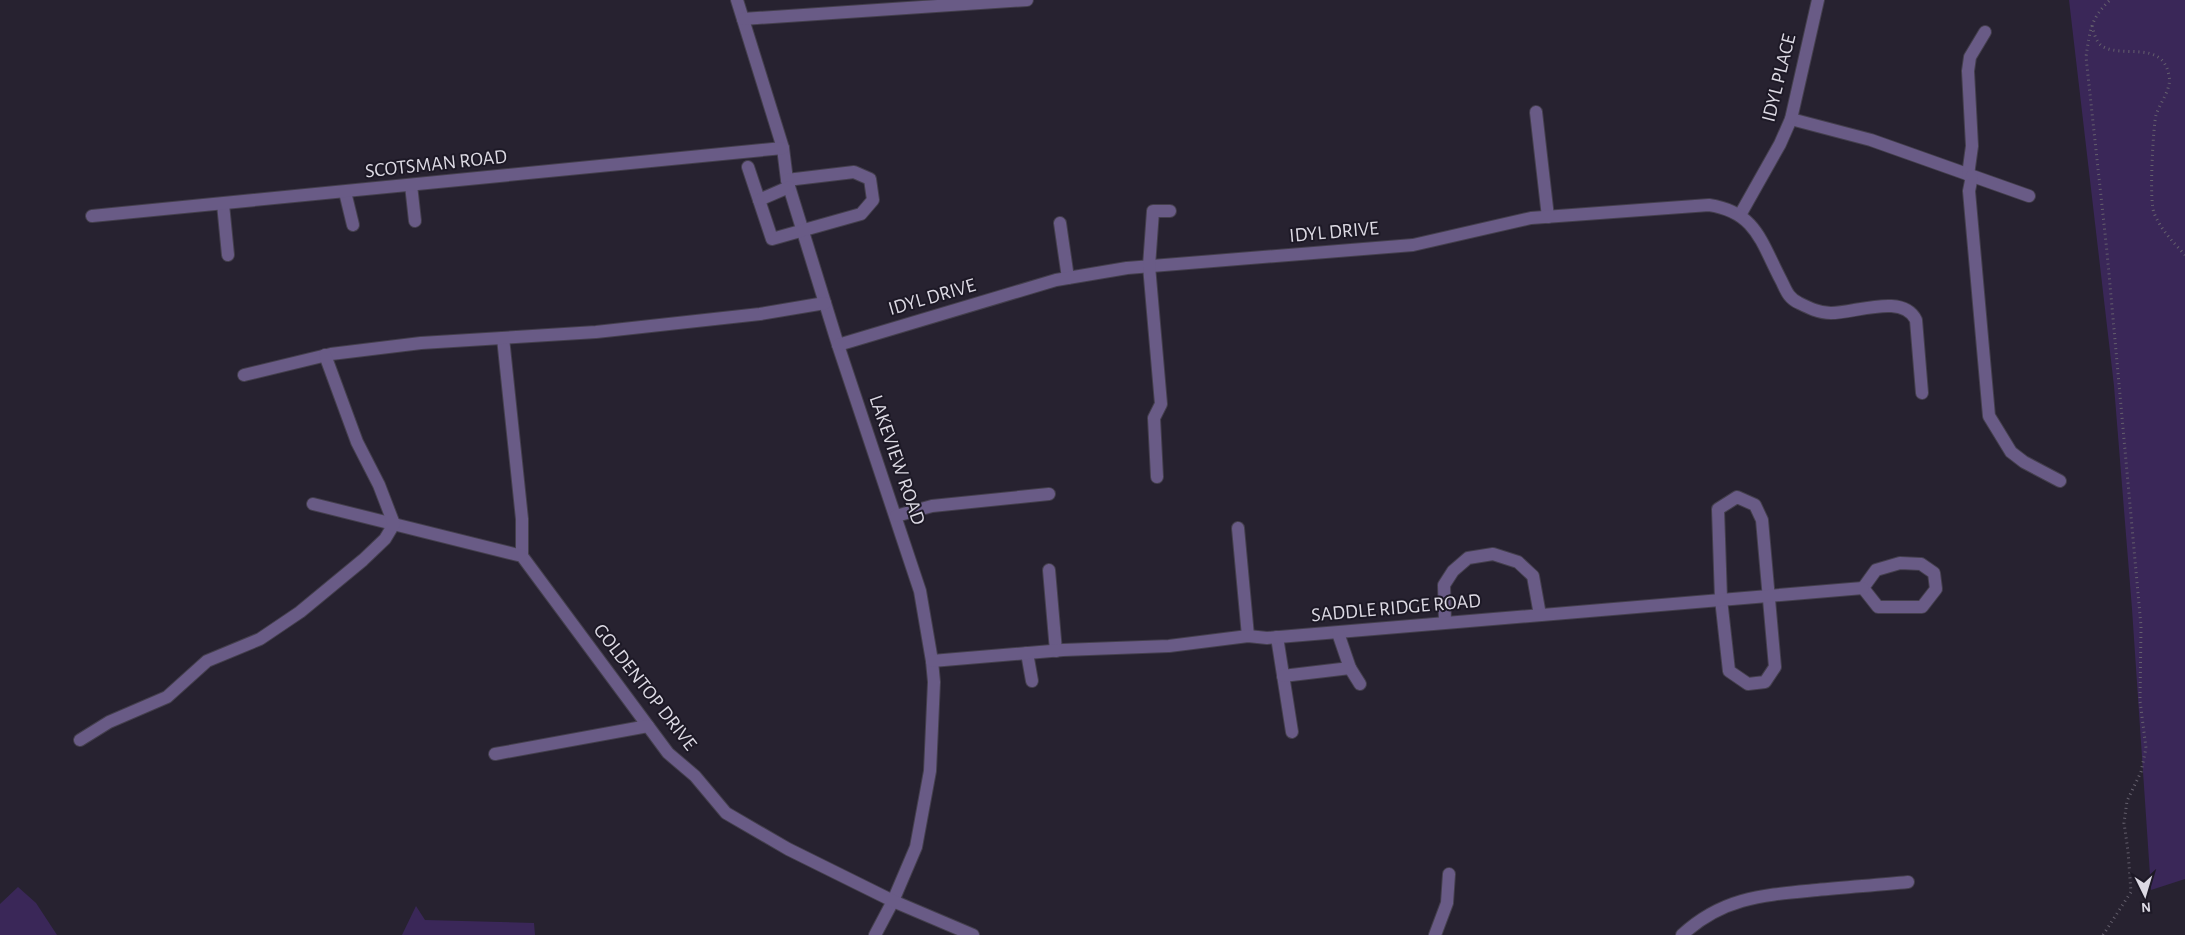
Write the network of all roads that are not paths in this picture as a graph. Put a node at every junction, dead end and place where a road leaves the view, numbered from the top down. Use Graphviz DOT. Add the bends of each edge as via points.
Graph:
graph roads {
  1 [pos="737,0"];
  2 [pos="1027,0"];
  3 [pos="1818,0"];
  4 [pos="743,19"];
  5 [pos="1985,32"];
  6 [pos="1536,112"];
  7 [pos="1791,119"];
  8 [pos="783,148"];
  9 [pos="748,167"];
  10 [pos="1970,176"];
  11 [pos="788,184"];
  12 [pos="411,185"];
  13 [pos="345,192"];
  14 [pos="2029,196"];
  15 [pos="759,200"];
  16 [pos="223,204"];
  17 [pos="1170,211"];
  18 [pos="1740,214"];
  19 [pos="92,216"];
  20 [pos="1548,216"];
  21 [pos="415,221"];
  22 [pos="1060,223"];
  23 [pos="353,226"];
  24 [pos="802,231"];
  25 [pos="228,255"];
  26 [pos="1149,266"];
  27 [pos="1068,278"];
  28 [pos="825,303"];
  29 [pos="503,338"];
  30 [pos="838,344"];
  31 [pos="325,355"];
  32 [pos="244,375"];
  33 [pos="1922,393"];
  34 [pos="1157,477"];
  35 [pos="2060,481"];
  36 [pos="1049,494"];
  37 [pos="313,504"];
  38 [pos="896,516"];
  39 [pos="394,524"];
  40 [pos="1238,528"];
  41 [pos="522,556"];
  42 [pos="1049,570"];
  43 [pos="1863,588"];
  44 [pos="1770,595"];
  45 [pos="1721,599"];
  46 [pos="1540,615"];
  47 [pos="1445,622"];
  48 [pos="1338,632"];
  49 [pos="1248,636"];
  50 [pos="1276,637"];
  51 [pos="1056,651"];
  52 [pos="1027,653"];
  53 [pos="932,661"];
  54 [pos="1350,668"];
  55 [pos="1283,676"];
  56 [pos="1032,681"];
  57 [pos="1360,684"];
  58 [pos="648,726"];
  59 [pos="1292,732"];
  60 [pos="80,740"];
  61 [pos="495,754"];
  62 [pos="1450,874"];
  63 [pos="1908,882"];
  64 [pos="894,901"];
  65 [pos="875,935"];
  66 [pos="973,935"];
  67 [pos="1436,935"];
  68 [pos="1682,935"];
  1 -- 4 [label="street, LAKEVIEW ROAD"];
  2 -- 4 [label="street"];
  3 -- 7 [label="street, IDYL PLACE"];
  4 -- 8 [label="street, LAKEVIEW ROAD"];
  5 -- 10 [label="street" via="1970,57 1968,72 1972,146"];
  6 -- 20 [label="street"];
  7 -- 10 [label="street" via="1871,140"];
  7 -- 18 [label="street, IDYL PLACE"];
  8 -- 11 [label="street, LAKEVIEW ROAD"];
  8 -- 12 [label="street, SCOTSMAN ROAD"];
  9 -- 15 [label="street"];
  10 -- 14 [label="street"];
  10 -- 35 [label="street" via="1989,416 2011,452"];
  11 -- 15 [label="street"];
  11 -- 24 [label="street, LAKEVIEW ROAD"];
  11 -- 24 [label="street" via="854,172 870,179 873,200 861,214"];
  12 -- 13 [label="street, SCOTSMAN ROAD"];
  12 -- 21 [label="street"];
  13 -- 16 [label="street, SCOTSMAN ROAD"];
  13 -- 23 [label="street"];
  15 -- 24 [label="street" via="772,239"];
  16 -- 19 [label="street, SCOTSMAN ROAD"];
  16 -- 25 [label="street"];
  17 -- 26 [label="street" via="1153,211"];
  18 -- 20 [label="street, IDYL DRIVE" via="1721,207 1698,205"];
  18 -- 33 [label="street" via="1756,233 1790,299 1816,311 1831,313 1893,306 1912,312 1916,320"];
  20 -- 26 [label="street, IDYL DRIVE" via="1413,245"];
  22 -- 27 [label="street"];
  24 -- 28 [label="street, LAKEVIEW ROAD"];
  26 -- 27 [label="street, IDYL DRIVE"];
  26 -- 34 [label="street" via="1161,404 1154,418"];
  27 -- 30 [label="street, IDYL DRIVE"];
  28 -- 29 [label="street" via="760,314 596,332"];
  28 -- 30 [label="street, LAKEVIEW ROAD"];
  29 -- 31 [label="street" via="421,343"];
  29 -- 41 [label="street" via="522,519"];
  30 -- 38 [label="street, LAKEVIEW ROAD"];
  31 -- 32 [label="street"];
  31 -- 39 [label="street" via="357,442 379,484"];
  36 -- 38 [label="street" via="939,505"];
  37 -- 39 [label="street"];
  38 -- 53 [label="street, LAKEVIEW ROAD" via="920,591"];
  39 -- 41 [label="street"];
  39 -- 60 [label="street" via="385,539 363,560 300,612 260,639 206,660 167,697 109,722"];
  40 -- 49 [label="street"];
  41 -- 58 [label="street, GOLDENTOP DRIVE"];
  42 -- 51 [label="street"];
  43 -- 43 [label="street" via="1878,607 1922,607 1936,590 1934,573 1921,564 1900,562 1876,570"];
  43 -- 44 [label="street, SADDLE RIDGE ROAD"];
  44 -- 45 [label="street, SADDLE RIDGE ROAD"];
  44 -- 45 [label="street" via="1775,667 1765,682 1748,684 1729,671"];
  44 -- 45 [label="street" via="1762,520 1755,505 1737,497 1718,509"];
  45 -- 46 [label="street, SADDLE RIDGE ROAD"];
  46 -- 47 [label="street, SADDLE RIDGE ROAD"];
  46 -- 47 [label="street" via="1533,576 1518,562 1493,554 1468,558 1453,571 1444,585"];
  47 -- 48 [label="street, SADDLE RIDGE ROAD"];
  48 -- 50 [label="street, SADDLE RIDGE ROAD"];
  48 -- 54 [label="street"];
  49 -- 50 [label="street, SADDLE RIDGE ROAD"];
  49 -- 51 [label="street, SADDLE RIDGE ROAD" via="1170,646"];
  50 -- 55 [label="street"];
  51 -- 52 [label="street, SADDLE RIDGE ROAD"];
  52 -- 53 [label="street, SADDLE RIDGE ROAD"];
  52 -- 56 [label="street"];
  53 -- 64 [label="street, LAKEVIEW ROAD" via="930,771 916,847"];
  54 -- 55 [label="street"];
  54 -- 57 [label="street"];
  55 -- 59 [label="street"];
  58 -- 61 [label="street"];
  58 -- 64 [label="street, GOLDENTOP DRIVE" via="668,753 695,776 726,813 788,849"];
  62 -- 67 [label="street" via="1446,903"];
  63 -- 68 [label="street" via="1748,898 1717,910"];
  64 -- 65 [label="street, LAKEVIEW ROAD"];
  64 -- 66 [label="street, GOLDENTOP DRIVE"];
}
